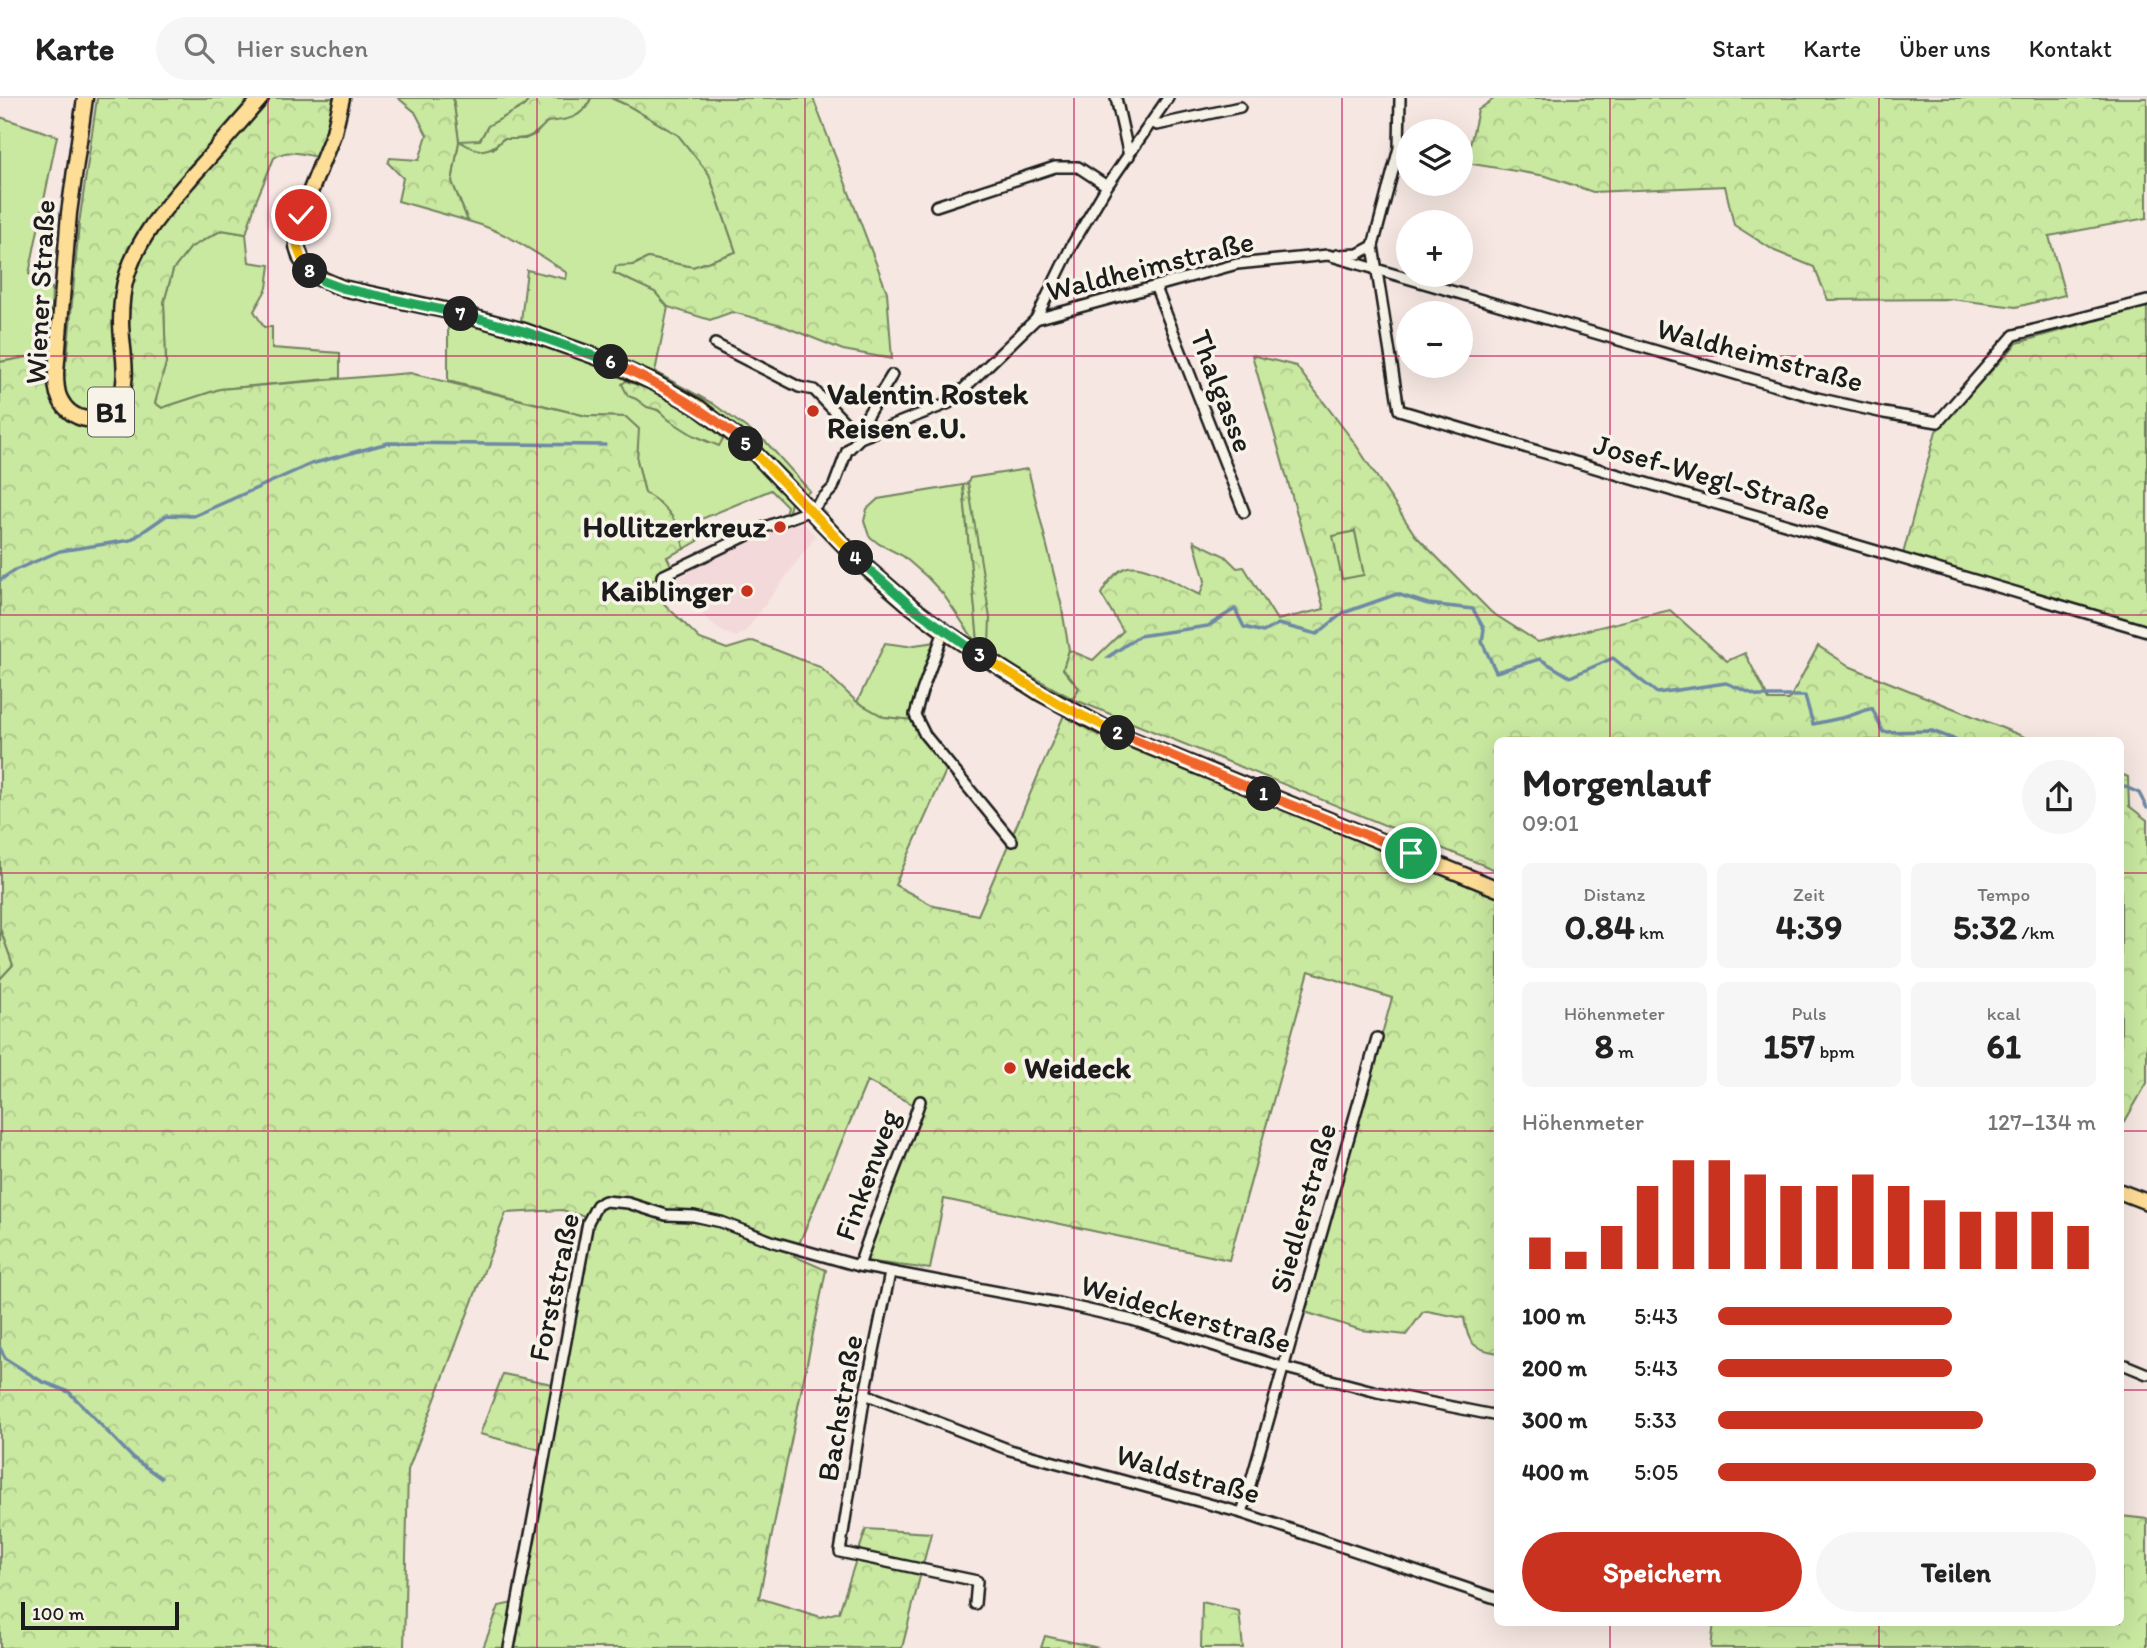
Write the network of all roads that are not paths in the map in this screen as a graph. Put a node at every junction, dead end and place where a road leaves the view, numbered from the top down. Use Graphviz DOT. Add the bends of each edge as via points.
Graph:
graph roads {
  1 [pos="85,98"];
  2 [pos="261,98"];
  3 [pos="342,98"];
  4 [pos="1116,98"];
  5 [pos="1168,98"];
  6 [pos="1400,98"];
  7 [pos="1240,107"];
  8 [pos="1152,122"];
  9 [pos="1129,156"];
  10 [pos="1107,186"];
  11 [pos="936,206"];
  12 [pos="1373,246"];
  13 [pos="1328,256"];
  14 [pos="1377,270"];
  15 [pos="1156,288"];
  16 [pos="2147,301"];
  17 [pos="1036,319"];
  18 [pos="715,344"];
  19 [pos="892,375"];
  20 [pos="860,438"];
  21 [pos="811,510"];
  22 [pos="1244,512"];
  23 [pos="662,576"];
  24 [pos="944,631"];
  25 [pos="2147,631"];
  26 [pos="1012,841"];
  27 [pos="1494,886"];
  28 [pos="1377,1038"];
  29 [pos="920,1101"];
  30 [pos="2124,1193"];
  31 [pos="2147,1202"];
  32 [pos="859,1266"];
  33 [pos="890,1273"];
  34 [pos="2125,1365"];
  35 [pos="1282,1367"];
  36 [pos="2147,1374"];
  37 [pos="865,1394"];
  38 [pos="1494,1415"];
  39 [pos="1242,1513"];
  40 [pos="1494,1598"];
  41 [pos="975,1604"];
  42 [pos="509,1648"];
  1 -- 2 [label="main road, Wiener Straße / B1" via="66,238 55,373 65,407 90,420 110,413 122,394 122,297 141,241 164,208"];
  3 -- 21 [label="main road" via="298,228 299,255 310,271 342,288 524,331 644,377 732,432"];
  4 -- 9 [label="street"];
  5 -- 8 [label="street"];
  6 -- 12 [label="street" via="1399,148"];
  7 -- 8 [label="street" via="1157,125"];
  8 -- 9 [label="street"];
  9 -- 10 [label="street"];
  10 -- 11 [label="street" via="1078,167 1055,167"];
  10 -- 17 [label="street"];
  12 -- 13 [label="street, Waldheimstraße" via="1358,254"];
  12 -- 14 [label="street"];
  13 -- 14 [label="street, Waldheimstraße"];
  13 -- 15 [label="street, Waldheimstraße" via="1237,264"];
  14 -- 16 [label="street, Waldheimstraße" via="1817,398 1938,422 2014,335"];
  14 -- 25 [label="street, Josef-Wegl-Straße" via="1399,410"];
  15 -- 17 [label="street, Waldheimstraße"];
  15 -- 22 [label="street, Thalgasse"];
  17 -- 20 [label="street, Waldheimstraße" via="949,403"];
  18 -- 20 [label="street" via="799,387 814,390"];
  19 -- 20 [label="street" via="862,424"];
  20 -- 21 [label="street" via="847,451 833,488"];
  21 -- 23 [label="street"];
  21 -- 24 [label="main road" via="861,564"];
  24 -- 26 [label="street" via="915,715 925,735"];
  24 -- 27 [label="main road" via="1040,693 1111,731"];
  28 -- 35 [label="street, Siedlerstraße"];
  29 -- 32 [label="street, Finkenweg"];
  30 -- 31 [label="main road"];
  32 -- 33 [label="street, Weideckerstraße"];
  32 -- 42 [label="street, Forststraße" via="720,1222 628,1203 597,1205 588,1222"];
  33 -- 35 [label="street, Weideckerstraße" via="1132,1320"];
  33 -- 37 [label="street, Bachstraße"];
  34 -- 36 [label="street"];
  35 -- 38 [label="street, Weideckerstraße"];
  35 -- 39 [label="street, Siedlerstraße"];
  37 -- 39 [label="street, Waldstraße" via="1010,1450"];
  37 -- 41 [label="street, Bachstraße" via="840,1552 977,1581"];
  39 -- 40 [label="street, Waldstraße"];
}
